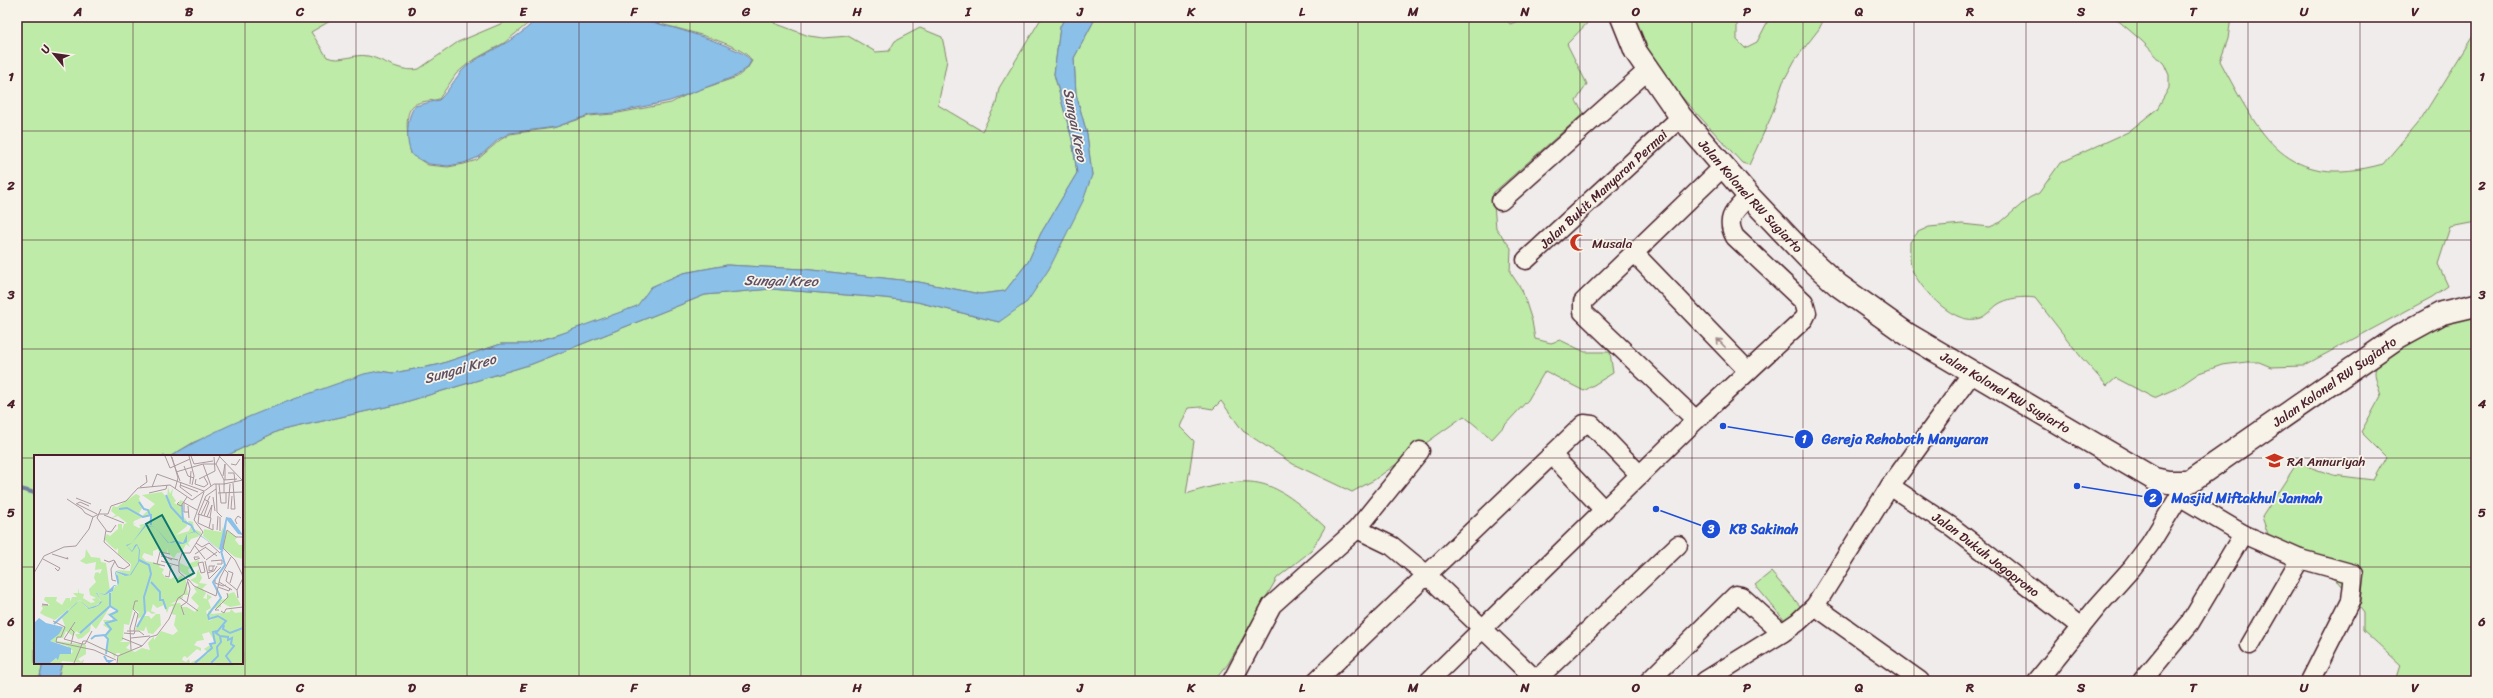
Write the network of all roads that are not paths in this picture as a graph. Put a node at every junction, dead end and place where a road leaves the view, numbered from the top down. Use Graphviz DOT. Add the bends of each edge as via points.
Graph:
graph roads {
  1 [pos="1622,17"];
  2 [pos="1647,70"];
  3 [pos="1681,117"];
  4 [pos="1723,167"];
  5 [pos="1749,196"];
  6 [pos="1501,201"];
  7 [pos="1633,252"];
  8 [pos="1526,260"];
  9 [pos="2476,305"];
  10 [pos="1748,371"];
  11 [pos="1972,373"];
  12 [pos="1696,420"];
  13 [pos="1420,451"];
  14 [pos="1553,456"];
  15 [pos="1640,475"];
  16 [pos="1890,486"];
  17 [pos="2184,489"];
  18 [pos="1604,510"];
  19 [pos="1357,529"];
  20 [pos="2243,534"];
  21 [pos="1678,545"];
  22 [pos="2300,559"];
  23 [pos="1427,575"];
  24 [pos="1815,606"];
  25 [pos="1483,627"];
  26 [pos="2081,627"];
  27 [pos="1782,634"];
  28 [pos="2250,645"];
  29 [pos="1232,681"];
  30 [pos="1316,681"];
  31 [pos="1429,681"];
  32 [pos="1536,681"];
  33 [pos="1649,681"];
  34 [pos="1705,681"];
  35 [pos="1920,681"];
  36 [pos="2037,681"];
  37 [pos="2142,681"];
  38 [pos="2310,681"];
  1 -- 2 [label="main road, Jalan Kolonel RW Sugiarto" via="1636,52"];
  2 -- 3 [label="main road, Jalan Kolonel RW Sugiarto"];
  2 -- 6 [label="street"];
  3 -- 4 [label="main road, Jalan Kolonel RW Sugiarto"];
  3 -- 8 [label="street, Jalan Bukit Manyaran Permai"];
  4 -- 5 [label="main road, Jalan Kolonel RW Sugiarto"];
  4 -- 7 [label="street"];
  5 -- 10 [label="street" via="1734,213 1730,228 1735,237 1804,302 1807,313 1804,319"];
  5 -- 11 [label="main road, Jalan Kolonel RW Sugiarto" via="1807,257 1838,285 1907,334"];
  10 -- 7 [label="street, one-way"];
  7 -- 12 [label="street" via="1583,302 1583,312"];
  9 -- 17 [label="main road, Jalan Kolonel RW Sugiarto" via="2442,313 2398,337"];
  10 -- 12 [label="street"];
  11 -- 16 [label="street"];
  11 -- 17 [label="main road, Jalan Kolonel RW Sugiarto" via="2154,479"];
  12 -- 15 [label="street"];
  13 -- 19 [label="street"];
  14 -- 15 [label="street" via="1587,423 1592,425"];
  14 -- 18 [label="street"];
  14 -- 23 [label="street"];
  15 -- 18 [label="street"];
  16 -- 24 [label="street"];
  16 -- 26 [label="street, Jalan Dukuh Jogoprono" via="1952,527"];
  17 -- 20 [label="street"];
  17 -- 26 [label="street" via="2150,544"];
  18 -- 25 [label="street"];
  19 -- 23 [label="street" via="1392,546"];
  19 -- 29 [label="street" via="1272,605"];
  20 -- 22 [label="street"];
  20 -- 37 [label="street" via="2190,623"];
  21 -- 32 [label="street"];
  22 -- 28 [label="street"];
  22 -- 38 [label="street" via="2352,571 2355,578 2351,600"];
  23 -- 25 [label="street"];
  23 -- 30 [label="street"];
  24 -- 27 [label="street"];
  24 -- 35 [label="street"];
  25 -- 31 [label="street"];
  25 -- 32 [label="street"];
  26 -- 36 [label="street"];
  27 -- 33 [label="street" via="1736,595"];
  27 -- 34 [label="street"];
}
